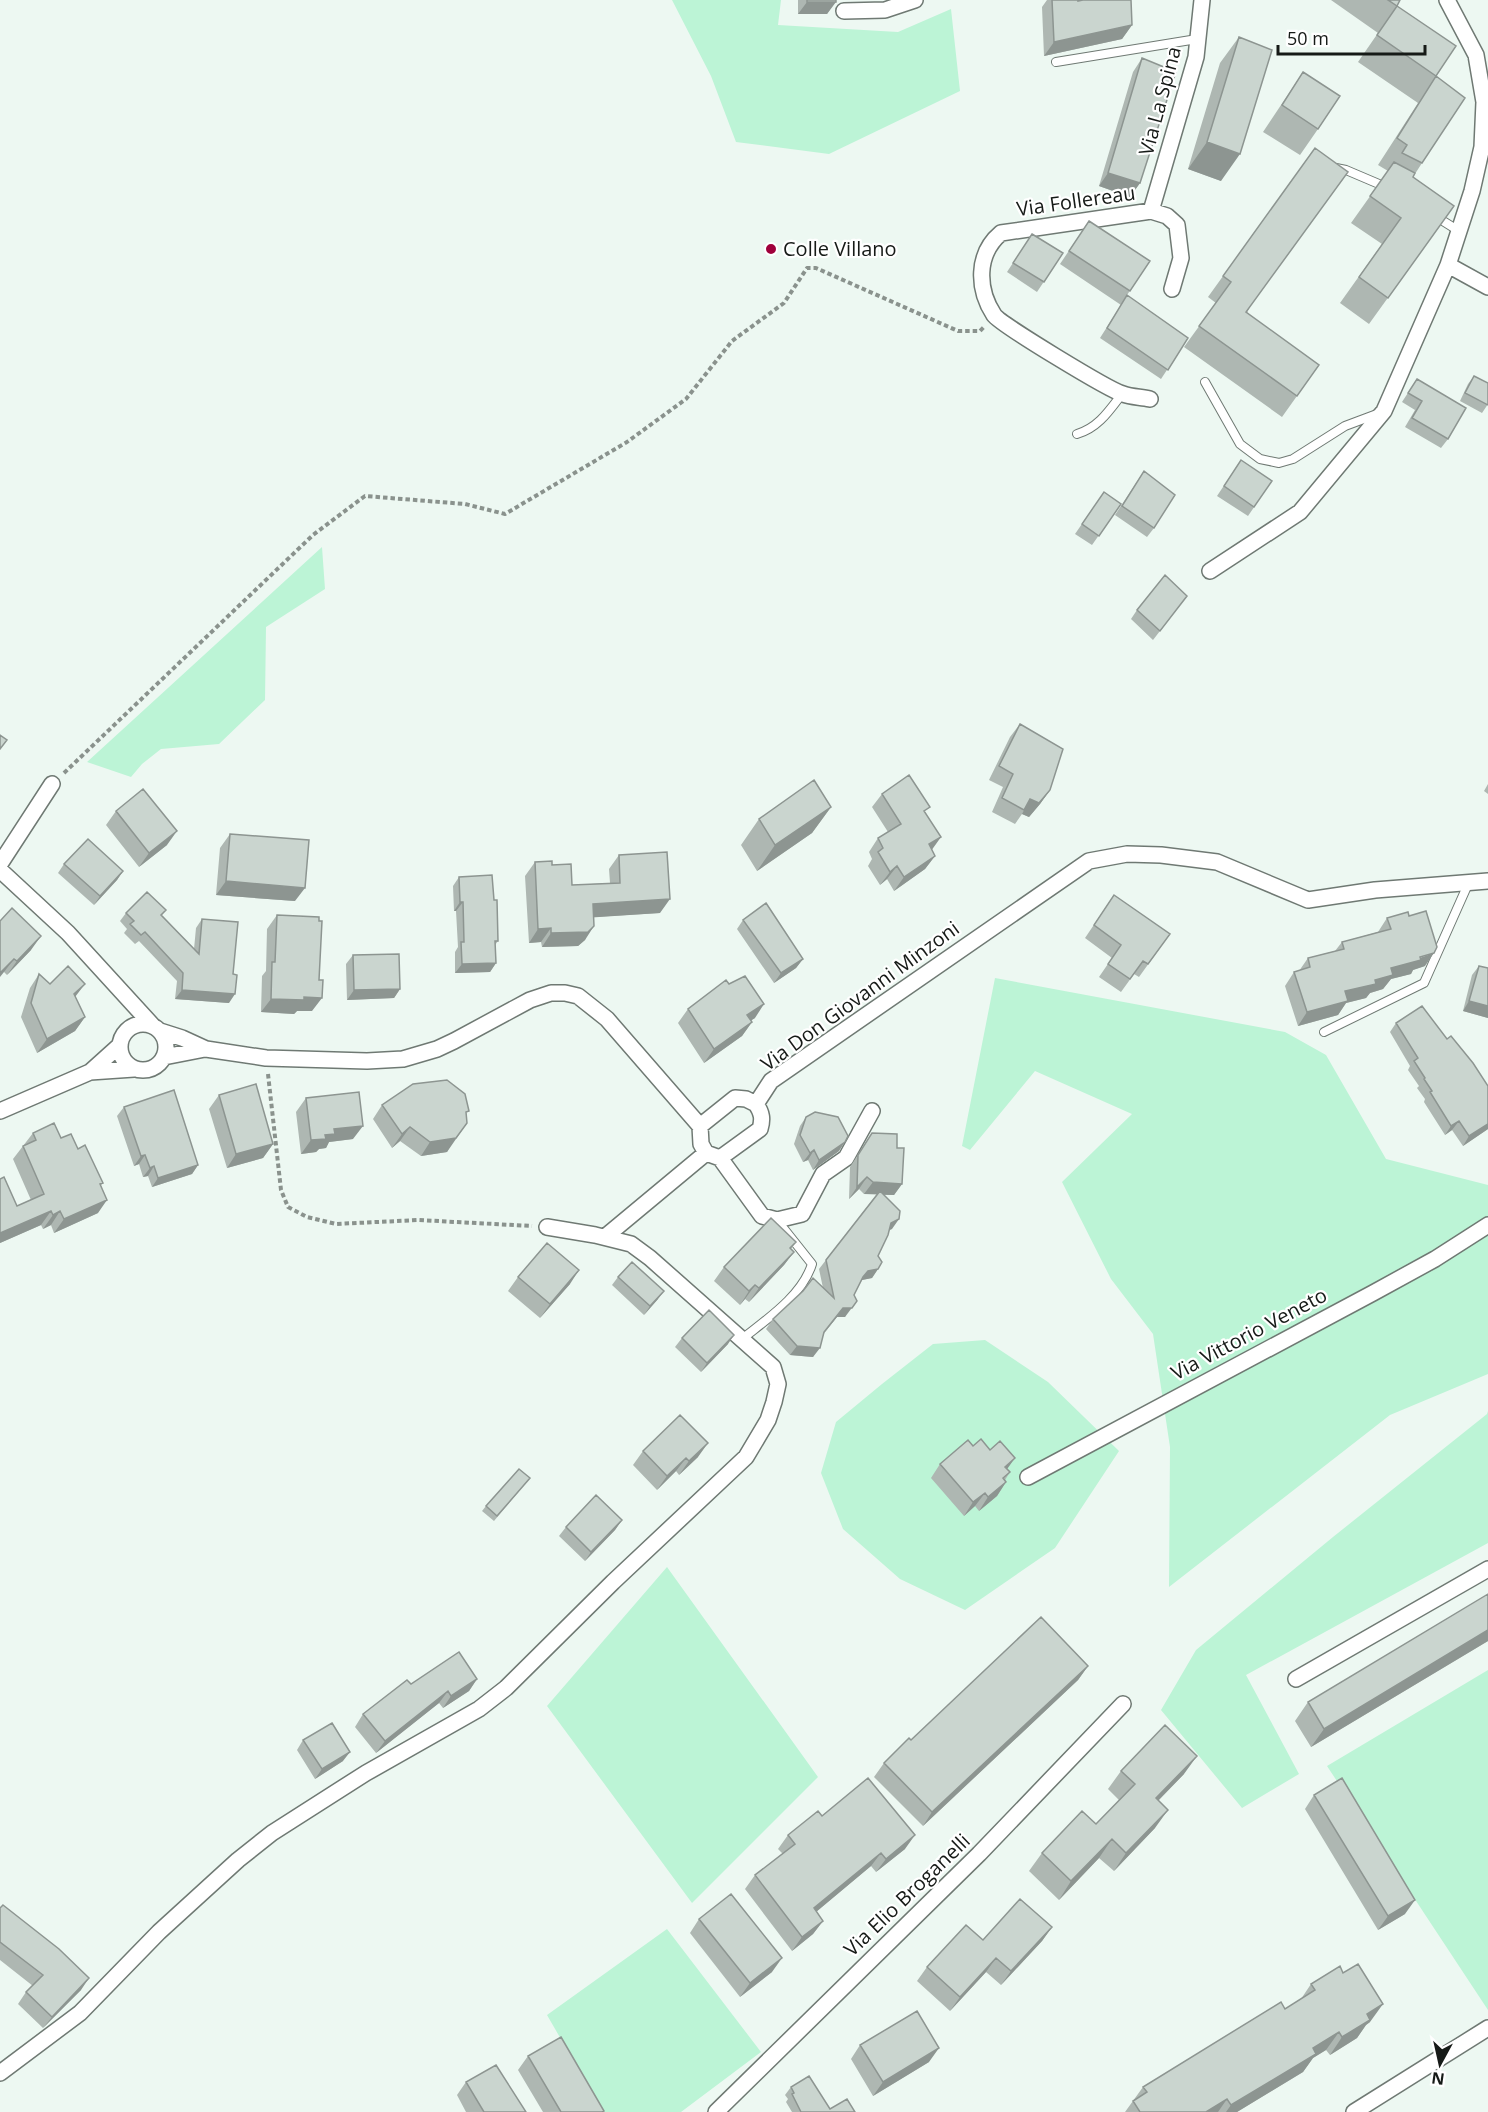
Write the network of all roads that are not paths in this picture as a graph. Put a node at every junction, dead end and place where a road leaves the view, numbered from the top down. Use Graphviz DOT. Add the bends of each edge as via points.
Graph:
graph roads {
  1 [pos="915,0"];
  2 [pos="1202,0"];
  3 [pos="1447,0"];
  4 [pos="844,11"];
  5 [pos="1197,39"];
  6 [pos="1056,62"];
  7 [pos="1325,166"];
  8 [pos="1393,192"];
  9 [pos="1424,209"];
  10 [pos="1151,211"];
  11 [pos="1459,231"];
  12 [pos="1448,265"];
  13 [pos="1488,287"];
  14 [pos="1172,289"];
  15 [pos="1205,382"];
  16 [pos="1122,394"];
  17 [pos="1150,399"];
  18 [pos="1384,411"];
  19 [pos="1077,434"];
  20 [pos="1210,571"];
  21 [pos="52,784"];
  22 [pos="0,864"];
  23 [pos="0,870"];
  24 [pos="1488,881"];
  25 [pos="1469,882"];
  26 [pos="126,996"];
  27 [pos="157,1029"];
  28 [pos="127,1030"];
  29 [pos="1324,1032"];
  30 [pos="120,1045"];
  31 [pos="206,1049"];
  32 [pos="164,1057"];
  33 [pos="134,1069"];
  34 [pos="90,1072"];
  35 [pos="756,1104"];
  36 [pos="0,1111"];
  37 [pos="872,1111"];
  38 [pos="700,1126"];
  39 [pos="713,1156"];
  40 [pos="777,1220"];
  41 [pos="1488,1225"];
  42 [pos="547,1227"];
  43 [pos="605,1237"];
  44 [pos="742,1339"];
  45 [pos="1028,1477"];
  46 [pos="1488,1569"];
  47 [pos="1296,1679"];
  48 [pos="1123,1704"];
  49 [pos="1488,2028"];
  50 [pos="0,2073"];
  51 [pos="716,2112"];
  52 [pos="1354,2112"];
  1 -- 4 [label="street" via="885,10"];
  2 -- 5 [label="street, Via La Spina"];
  3 -- 11 [label="street" via="1476,55 1484,102 1482,147"];
  5 -- 6 [label="lane"];
  5 -- 10 [label="street, Via La Spina" via="1196,57"];
  7 -- 8 [label="lane" via="1373,180"];
  9 -- 11 [label="lane"];
  10 -- 14 [label="street, Via Follereau" via="1178,225 1181,258"];
  10 -- 16 [label="street, Via Follereau" via="1001,233 991,242 983,261 981,285 995,317"];
  11 -- 12 [label="street"];
  12 -- 13 [label="street"];
  12 -- 18 [label="street"];
  15 -- 18 [label="lane" via="1240,444 1260,459 1279,463 1293,459 1346,426"];
  16 -- 17 [label="street"];
  16 -- 19 [label="lane" via="1104,418"];
  18 -- 20 [label="street" via="1300,512"];
  21 -- 22 [label="street"];
  23 -- 26 [label="street" via="68,933"];
  24 -- 25 [label="street, Via Don Giovanni Minzoni"];
  25 -- 29 [label="lane" via="1424,983"];
  25 -- 35 [label="street, Via Don Giovanni Minzoni" via="1308,900 1218,862 1127,854 1089,861 771,1081"];
  26 -- 27 [label="street"];
  26 -- 28 [label="street"];
  27 -- 28 [label="street" via="139,1024"];
  27 -- 31 [label="street"];
  27 -- 32 [label="street" via="166,1043"];
  28 -- 30 [label="street"];
  30 -- 33 [label="street" via="123,1059"];
  30 -- 34 [label="street"];
  31 -- 32 [label="street"];
  31 -- 38 [label="street" via="266,1058 404,1059 437,1049 530,1000 565,993 578,996 607,1018"];
  32 -- 33 [label="street" via="148,1070"];
  33 -- 34 [label="street"];
  34 -- 36 [label="street"];
  35 -- 38 [label="street" via="735,1098"];
  35 -- 39 [label="street" via="762,1112 760,1129"];
  37 -- 40 [label="street" via="846,1158 823,1174 802,1214"];
  38 -- 39 [label="street" via="701,1144"];
  39 -- 40 [label="street" via="762,1216"];
  39 -- 43 [label="street"];
  40 -- 44 [label="lane" via="812,1264 808,1275 781,1308"];
  41 -- 45 [label="street, Via Vittorio Veneto" via="1373,1293"];
  42 -- 43 [label="street"];
  43 -- 44 [label="street" via="631,1244 650,1258"];
  44 -- 50 [label="street" via="773,1367 778,1384 768,1420 746,1457 506,1688 479,1709 366,1773 272,1833 159,1932 80,2013"];
  46 -- 47 [label="street"];
  48 -- 51 [label="street, Via Elio Broganelli" via="979,1854"];
  49 -- 52 [label="street"];
}
